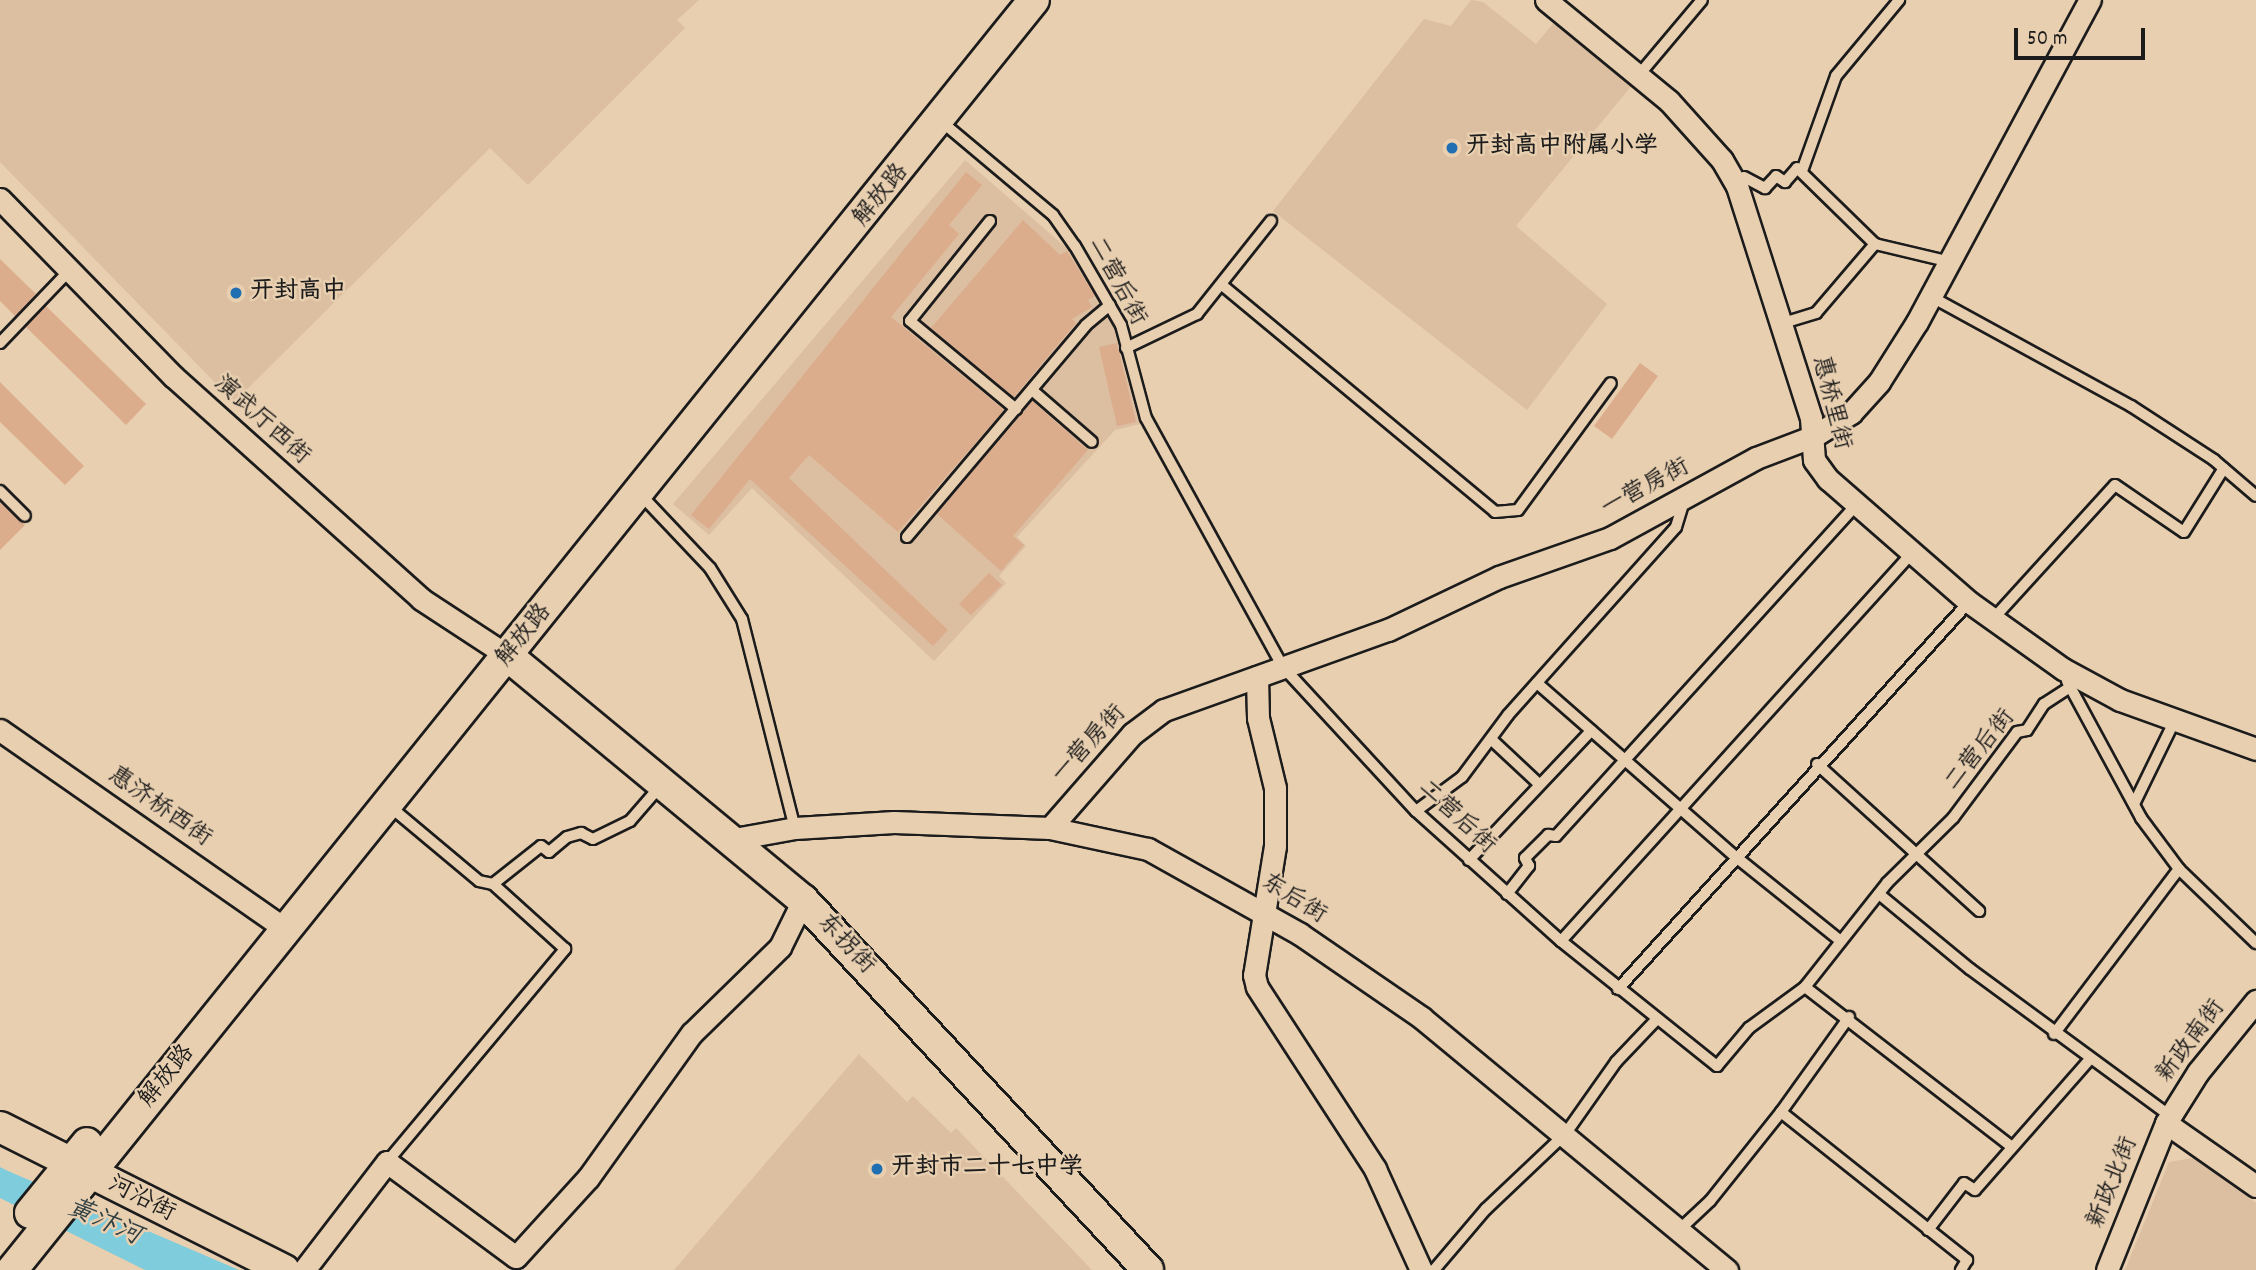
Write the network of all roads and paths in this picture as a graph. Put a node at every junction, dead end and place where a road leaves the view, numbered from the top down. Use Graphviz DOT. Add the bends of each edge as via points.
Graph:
graph roads {
  1 [pos="1009,0"];
  2 [pos="1034,0"];
  3 [pos="1546,0"];
  4 [pos="1702,0"];
  5 [pos="1899,0"];
  6 [pos="2090,0"];
  7 [pos="1638,76"];
  8 [pos="942,121"];
  9 [pos="1802,171"];
  10 [pos="1737,186"];
  11 [pos="0,199"];
  12 [pos="990,221"];
  13 [pos="1270,221"];
  14 [pos="1875,244"];
  15 [pos="1947,261"];
  16 [pos="68,272"];
  17 [pos="1222,285"];
  18 [pos="1930,296"];
  19 [pos="1110,305"];
  20 [pos="1780,324"];
  21 [pos="0,343"];
  22 [pos="1126,348"];
  23 [pos="1611,383"];
  24 [pos="1032,390"];
  25 [pos="1016,409"];
  26 [pos="1814,436"];
  27 [pos="1092,442"];
  28 [pos="2224,468"];
  29 [pos="0,491"];
  30 [pos="640,494"];
  31 [pos="2256,496"];
  32 [pos="1684,501"];
  33 [pos="1855,506"];
  34 [pos="25,516"];
  35 [pos="907,537"];
  36 [pos="1911,554"];
  37 [pos="1969,602"];
  38 [pos="1993,619"];
  39 [pos="501,650"];
  40 [pos="1283,667"];
  41 [pos="1257,677"];
  42 [pos="2066,678"];
  43 [pos="1537,683"];
  44 [pos="2175,720"];
  45 [pos="0,730"];
  46 [pos="1591,731"];
  47 [pos="1493,741"];
  48 [pos="2256,749"];
  49 [pos="1623,761"];
  50 [pos="1817,764"];
  51 [pos="663,782"];
  52 [pos="1538,783"];
  53 [pos="2134,804"];
  54 [pos="388,805"];
  55 [pos="1679,809"];
  56 [pos="1416,811"];
  57 [pos="795,828"];
  58 [pos="1050,828"];
  59 [pos="734,839"];
  60 [pos="1917,854"];
  61 [pos="1736,857"];
  62 [pos="1469,860"];
  63 [pos="2179,869"];
  64 [pos="493,884"];
  65 [pos="1507,894"];
  66 [pos="1880,894"];
  67 [pos="803,900"];
  68 [pos="1979,911"];
  69 [pos="1264,913"];
  70 [pos="279,924"];
  71 [pos="1561,941"];
  72 [pos="1841,941"];
  73 [pos="2256,943"];
  74 [pos="1805,987"];
  75 [pos="1618,989"];
  76 [pos="2256,1001"];
  77 [pos="1849,1017"];
  78 [pos="1656,1020"];
  79 [pos="2054,1034"];
  80 [pos="2090,1059"];
  81 [pos="1781,1112"];
  82 [pos="2168,1119"];
  83 [pos="0,1127"];
  84 [pos="1566,1133"];
  85 [pos="2011,1146"];
  86 [pos="387,1162"];
  87 [pos="75,1174"];
  88 [pos="2256,1186"];
  89 [pos="1928,1230"];
  90 [pos="1678,1231"];
  91 [pos="14,1245"];
  92 [pos="12,1270"];
  93 [pos="284,1270"];
  94 [pos="304,1270"];
  95 [pos="1148,1270"];
  96 [pos="1421,1270"];
  97 [pos="1434,1270"];
  98 [pos="1727,1270"];
  99 [pos="1961,1270"];
  100 [pos="2107,1270"];
  1 -- 39 [label="main road, 解放路" via="929,109"];
  2 -- 8 [label="main road, 解放路"];
  3 -- 7 [label="street, 惠桥里街"];
  4 -- 7 [label="lane"];
  5 -- 9 [label="lane" via="1836,76"];
  6 -- 15 [label="street, 一营房街"];
  7 -- 10 [label="street, 惠桥里街" via="1701,134"];
  8 -- 19 [label="lane, 二营后街" via="1053,215"];
  8 -- 30 [label="main road, 解放路"];
  9 -- 10 [label="lane" via="1797,168 1785,182 1776,176 1765,188 1744,177"];
  9 -- 14 [label="lane" via="1844,218"];
  10 -- 20 [label="street, 惠桥里街"];
  11 -- 16 [label="street, 演武厅西街"];
  12 -- 25 [label="lane" via="910,321"];
  13 -- 17 [label="lane"];
  14 -- 15 [label="lane"];
  14 -- 20 [label="lane" via="1816,313"];
  15 -- 18 [label="street, 一营房街"];
  16 -- 21 [label="lane"];
  16 -- 39 [label="street, 演武厅西街" via="174,377 421,599"];
  17 -- 22 [label="lane" via="1182,324"];
  17 -- 23 [label="lane" via="1495,512 1518,510"];
  18 -- 26 [label="street, 一营房街" via="1879,382 1852,413"];
  18 -- 28 [label="lane" via="2131,406"];
  19 -- 22 [label="lane, 二营后街"];
  19 -- 24 [label="lane"];
  20 -- 26 [label="street, 惠桥里街"];
  22 -- 40 [label="lane, 二营后街" via="1146,418"];
  24 -- 25 [label="lane"];
  24 -- 27 [label="lane"];
  25 -- 35 [label="lane"];
  26 -- 32 [label="street, 一营房街" via="1756,458"];
  26 -- 33 [label="street, 惠桥里街" via="1814,460"];
  28 -- 31 [label="lane"];
  28 -- 38 [label="lane" via="2184,532 2115,485"];
  29 -- 34 [label="lane"];
  30 -- 39 [label="main road, 解放路"];
  30 -- 57 [label="lane" via="710,568 742,619"];
  32 -- 40 [label="street, 一营房街" via="1610,538 1499,577 1388,630"];
  32 -- 43 [label="lane" via="1676,527"];
  33 -- 36 [label="street, 惠桥里街"];
  33 -- 49 [label="lane"];
  36 -- 37 [label="street, 惠桥里街"];
  36 -- 55 [label="lane"];
  37 -- 38 [label="street, 惠桥里街"];
  37 -- 50 [label="lane"];
  38 -- 42 [label="street, 惠桥里街"];
  39 -- 51 [label="main road, 东拐街"];
  39 -- 54 [label="main road, 解放路"];
  39 -- 70 [label="main road, 解放路"];
  40 -- 41 [label="street, 一营房街"];
  40 -- 56 [label="lane, 二营后街"];
  41 -- 58 [label="street, 一营房街" via="1153,717"];
  41 -- 69 [label="street" via="1258,718 1275,788 1275,846"];
  42 -- 44 [label="street, 惠桥里街"];
  42 -- 53 [label="lane"];
  42 -- 60 [label="lane, 二营后街" via="2027,730 2017,732 1975,791"];
  43 -- 46 [label="lane"];
  43 -- 47 [label="lane"];
  44 -- 48 [label="street, 惠桥里街"];
  44 -- 53 [label="lane"];
  45 -- 70 [label="street, 惠济桥西街"];
  46 -- 49 [label="lane"];
  46 -- 52 [label="lane"];
  47 -- 52 [label="lane"];
  47 -- 56 [label="lane" via="1462,777"];
  49 -- 55 [label="lane"];
  49 -- 65 [label="lane" via="1556,836 1548,835 1525,858 1529,866"];
  50 -- 60 [label="lane"];
  50 -- 61 [label="lane"];
  51 -- 59 [label="main road, 东拐街"];
  51 -- 64 [label="lane" via="631,821 593,839 581,833 567,837 549,852 541,846"];
  52 -- 62 [label="lane"];
  53 -- 63 [label="lane"];
  54 -- 64 [label="lane" via="479,881"];
  54 -- 70 [label="main road, 解放路"];
  55 -- 61 [label="lane"];
  55 -- 71 [label="lane"];
  56 -- 62 [label="lane, 二营后街"];
  57 -- 58 [label="street, 东后街" via="894,822"];
  57 -- 59 [label="street, 东后街"];
  58 -- 69 [label="street, 东后街" via="1148,849"];
  59 -- 67 [label="main road, 东拐街"];
  60 -- 66 [label="lane, 二营后街"];
  60 -- 68 [label="lane"];
  61 -- 72 [label="lane"];
  61 -- 75 [label="lane"];
  62 -- 65 [label="lane, 二营后街"];
  63 -- 73 [label="lane"];
  63 -- 79 [label="lane"];
  64 -- 86 [label="lane" via="565,949"];
  65 -- 71 [label="lane, 二营后街"];
  66 -- 72 [label="lane, 二营后街"];
  66 -- 79 [label="lane"];
  67 -- 86 [label="street" via="780,947 692,1033 588,1178 516,1257"];
  67 -- 95 [label="main road, 东拐街"];
  69 -- 84 [label="street, 东后街" via="1422,1018"];
  69 -- 96 [label="street" via="1256,987 1375,1169"];
  70 -- 87 [label="main road, 解放路"];
  71 -- 75 [label="lane, 二营后街"];
  72 -- 74 [label="lane, 二营后街"];
  74 -- 77 [label="lane"];
  74 -- 78 [label="lane, 二营后街" via="1749,1028 1717,1066"];
  75 -- 78 [label="lane, 二营后街"];
  76 -- 82 [label="street, 新政南街"];
  77 -- 81 [label="lane"];
  77 -- 85 [label="lane"];
  78 -- 84 [label="lane" via="1616,1062"];
  79 -- 80 [label="lane"];
  80 -- 82 [label="lane"];
  80 -- 85 [label="lane"];
  81 -- 89 [label="lane"];
  81 -- 90 [label="lane" via="1710,1201"];
  82 -- 88 [label="street"];
  82 -- 100 [label="street, 新政北街"];
  83 -- 87 [label="main road, 河沿街"];
  84 -- 90 [label="street, 东后街"];
  84 -- 97 [label="lane" via="1486,1209"];
  85 -- 89 [label="lane" via="1975,1191 1964,1183"];
  86 -- 94 [label="street"];
  87 -- 91 [label="main road, 解放路"];
  87 -- 93 [label="main road, 河沿街"];
  89 -- 99 [label="lane" via="1968,1260"];
  90 -- 98 [label="street, 东后街"];
  91 -- 92 [label="main road, 解放路"];
}
